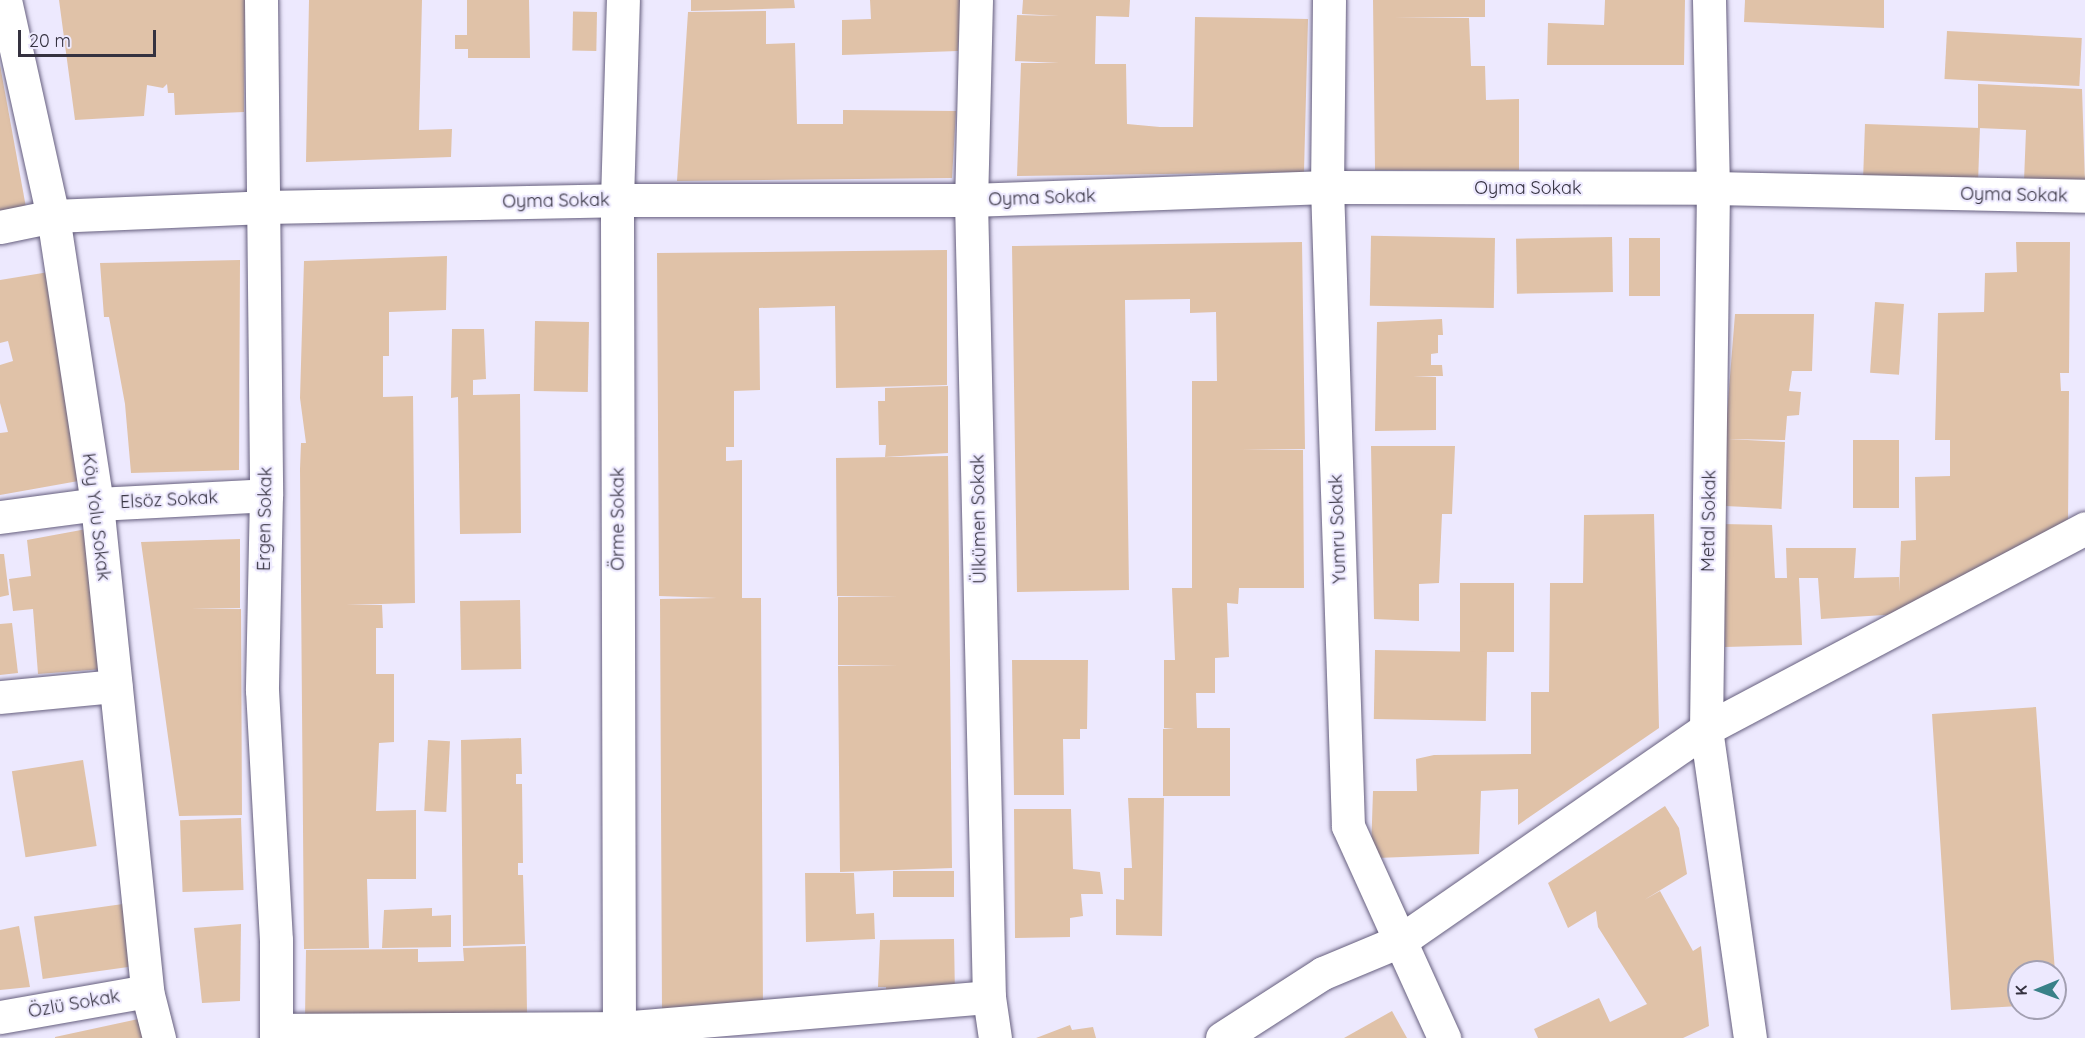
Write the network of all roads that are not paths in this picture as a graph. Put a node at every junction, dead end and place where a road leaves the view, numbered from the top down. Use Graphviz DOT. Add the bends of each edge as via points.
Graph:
graph roads {
  1 [pos="5,0"];
  2 [pos="261,0"];
  3 [pos="623,0"];
  4 [pos="976,0"];
  5 [pos="1329,0"];
  6 [pos="1709,0"];
  7 [pos="1327,187"];
  8 [pos="1713,188"];
  9 [pos="2085,196"];
  10 [pos="617,200"];
  11 [pos="971,200"];
  12 [pos="264,207"];
  13 [pos="53,216"];
  14 [pos="0,227"];
  15 [pos="267,495"];
  16 [pos="97,504"];
  17 [pos="0,517"];
  18 [pos="2085,528"];
  19 [pos="115,686"];
  20 [pos="0,697"];
  21 [pos="1706,729"];
  22 [pos="1400,941"];
  23 [pos="147,990"];
  24 [pos="989,997"];
  25 [pos="0,1017"];
  26 [pos="619,1033"];
  27 [pos="277,1034"];
  28 [pos="159,1038"];
  29 [pos="995,1038"];
  30 [pos="1222,1038"];
  31 [pos="1444,1038"];
  32 [pos="1750,1038"];
  1 -- 13 [label="street, Köy Yolu Sokak"];
  2 -- 12 [label="street, Ergen Sokak"];
  3 -- 10 [label="street, Örme Sokak"];
  4 -- 11 [label="street, Ülkümen Sokak"];
  5 -- 7 [label="street, Yumru Sokak"];
  6 -- 8 [label="street, Metal Sokak"];
  7 -- 8 [label="street, Oyma Sokak"];
  7 -- 11 [label="street, Oyma Sokak"];
  7 -- 22 [label="street, Yumru Sokak" via="1348,826"];
  8 -- 9 [label="street, Oyma Sokak"];
  8 -- 21 [label="street, Metal Sokak"];
  10 -- 11 [label="street, Oyma Sokak"];
  10 -- 12 [label="street, Oyma Sokak"];
  10 -- 26 [label="street, Örme Sokak"];
  11 -- 24 [label="street, Ülkümen Sokak"];
  12 -- 13 [label="street, Oyma Sokak"];
  12 -- 15 [label="street, Ergen Sokak"];
  13 -- 14 [label="street, Oyma Sokak"];
  13 -- 16 [label="street, Köy Yolu Sokak"];
  15 -- 16 [label="street, Elsöz Sokak"];
  15 -- 27 [label="street, Ergen Sokak" via="262,690"];
  16 -- 17 [label="street, Elsöz Sokak"];
  16 -- 19 [label="street, Köy Yolu Sokak"];
  18 -- 21 [label="street"];
  19 -- 20 [label="street"];
  19 -- 23 [label="street, Köy Yolu Sokak"];
  21 -- 22 [label="street"];
  21 -- 32 [label="street, Metal Sokak"];
  22 -- 30 [label="street" via="1323,973"];
  22 -- 31 [label="street, Yumru Sokak"];
  23 -- 25 [label="street, Özlü Sokak"];
  23 -- 28 [label="street, Köy Yolu Sokak"];
  24 -- 26 [label="street"];
  24 -- 29 [label="street, Ülkümen Sokak"];
  26 -- 27 [label="street"];
}
